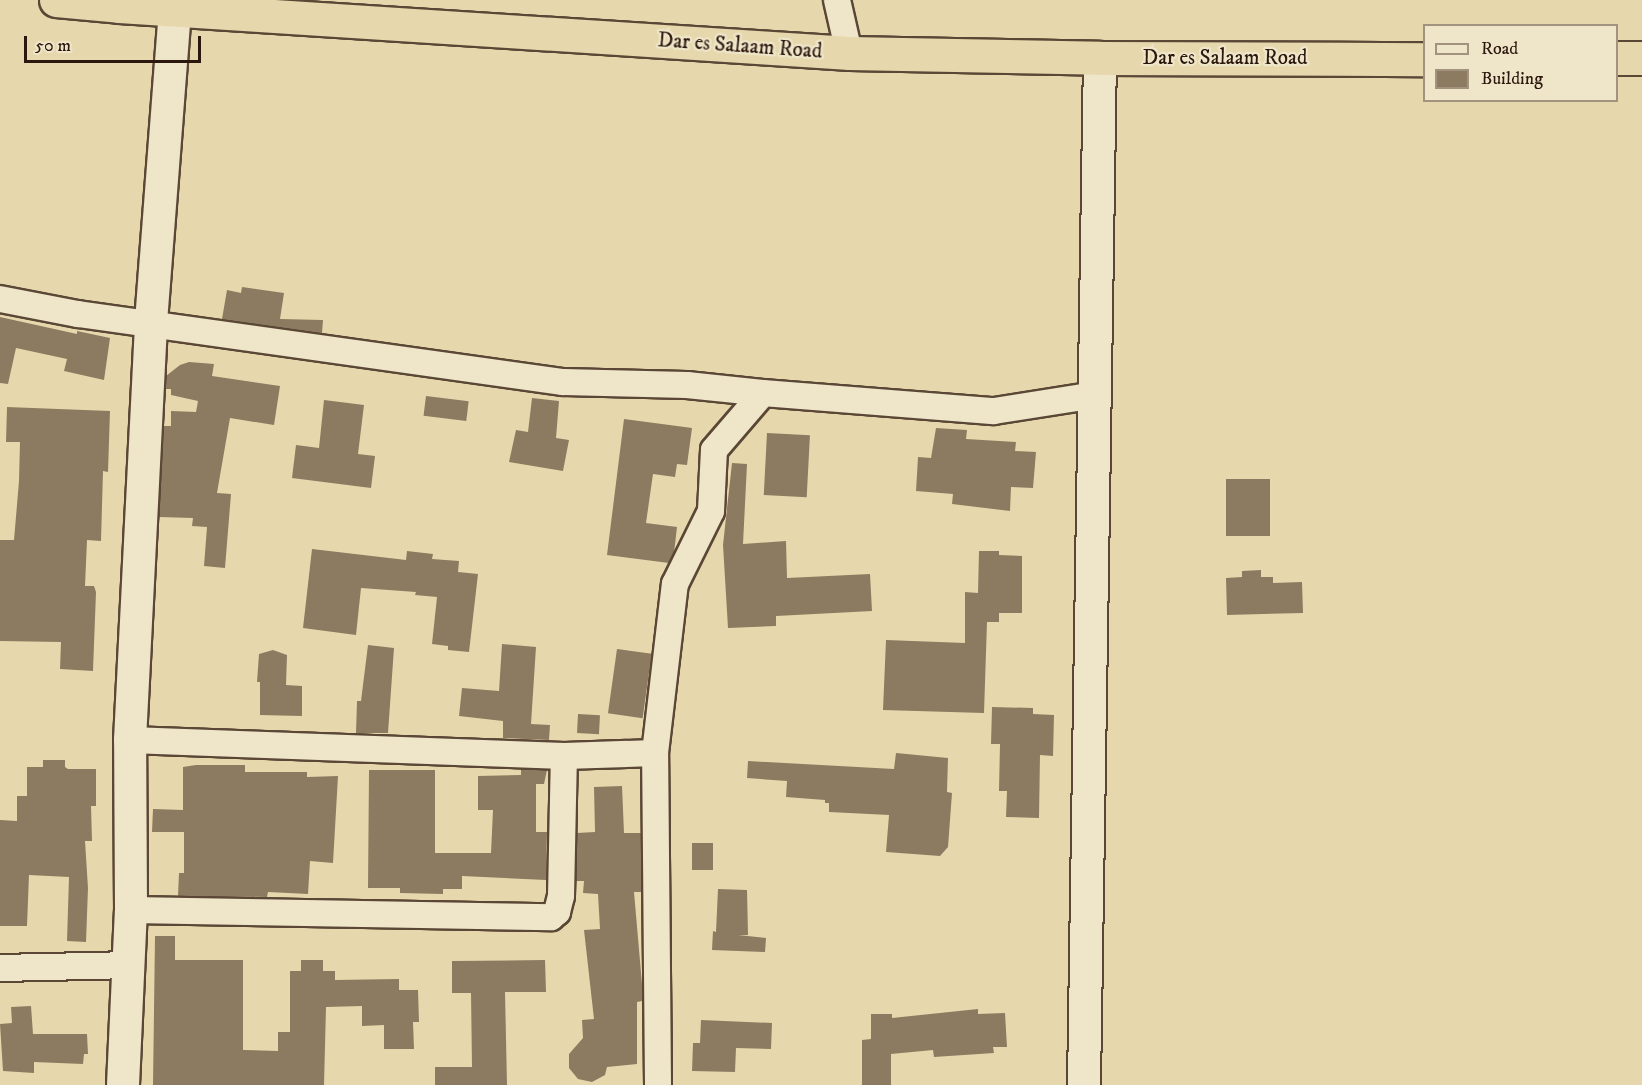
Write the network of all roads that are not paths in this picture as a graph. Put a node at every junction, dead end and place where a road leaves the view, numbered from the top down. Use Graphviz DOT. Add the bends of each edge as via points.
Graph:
graph roads {
  1 [pos="56,0"];
  2 [pos="837,0"];
  3 [pos="119,3"];
  4 [pos="175,9"];
  5 [pos="849,53"];
  6 [pos="1100,58"];
  7 [pos="1618,58"];
  8 [pos="1642,58"];
  9 [pos="1423,59"];
  10 [pos="0,299"];
  11 [pos="151,322"];
  12 [pos="763,393"];
  13 [pos="1095,395"];
  14 [pos="130,740"];
  15 [pos="655,753"];
  16 [pos="564,756"];
  17 [pos="131,910"];
  18 [pos="128,965"];
  19 [pos="0,968"];
  20 [pos="123,1085"];
  21 [pos="658,1085"];
  22 [pos="1084,1085"];
  1 -- 3 [label="highway, Dar es Salaam Road"];
  2 -- 5 [label="street"];
  3 -- 4 [label="highway, Dar es Salaam Road"];
  4 -- 5 [label="highway, Dar es Salaam Road"];
  4 -- 11 [label="street"];
  5 -- 6 [label="highway, Dar es Salaam Road"];
  6 -- 9 [label="highway, Dar es Salaam Road"];
  6 -- 13 [label="street"];
  7 -- 8 [label="highway"];
  10 -- 11 [label="street" via="78,314"];
  11 -- 12 [label="street" via="563,382 687,385"];
  11 -- 14 [label="street"];
  12 -- 13 [label="street" via="994,411"];
  12 -- 15 [label="street" via="714,450 711,511 675,584"];
  13 -- 22 [label="street"];
  14 -- 16 [label="street"];
  14 -- 17 [label="street"];
  15 -- 16 [label="street"];
  15 -- 21 [label="street"];
  16 -- 17 [label="street" via="561,896 557,912 551,917"];
  17 -- 18 [label="street"];
  18 -- 19 [label="street"];
  18 -- 20 [label="street"];
}
